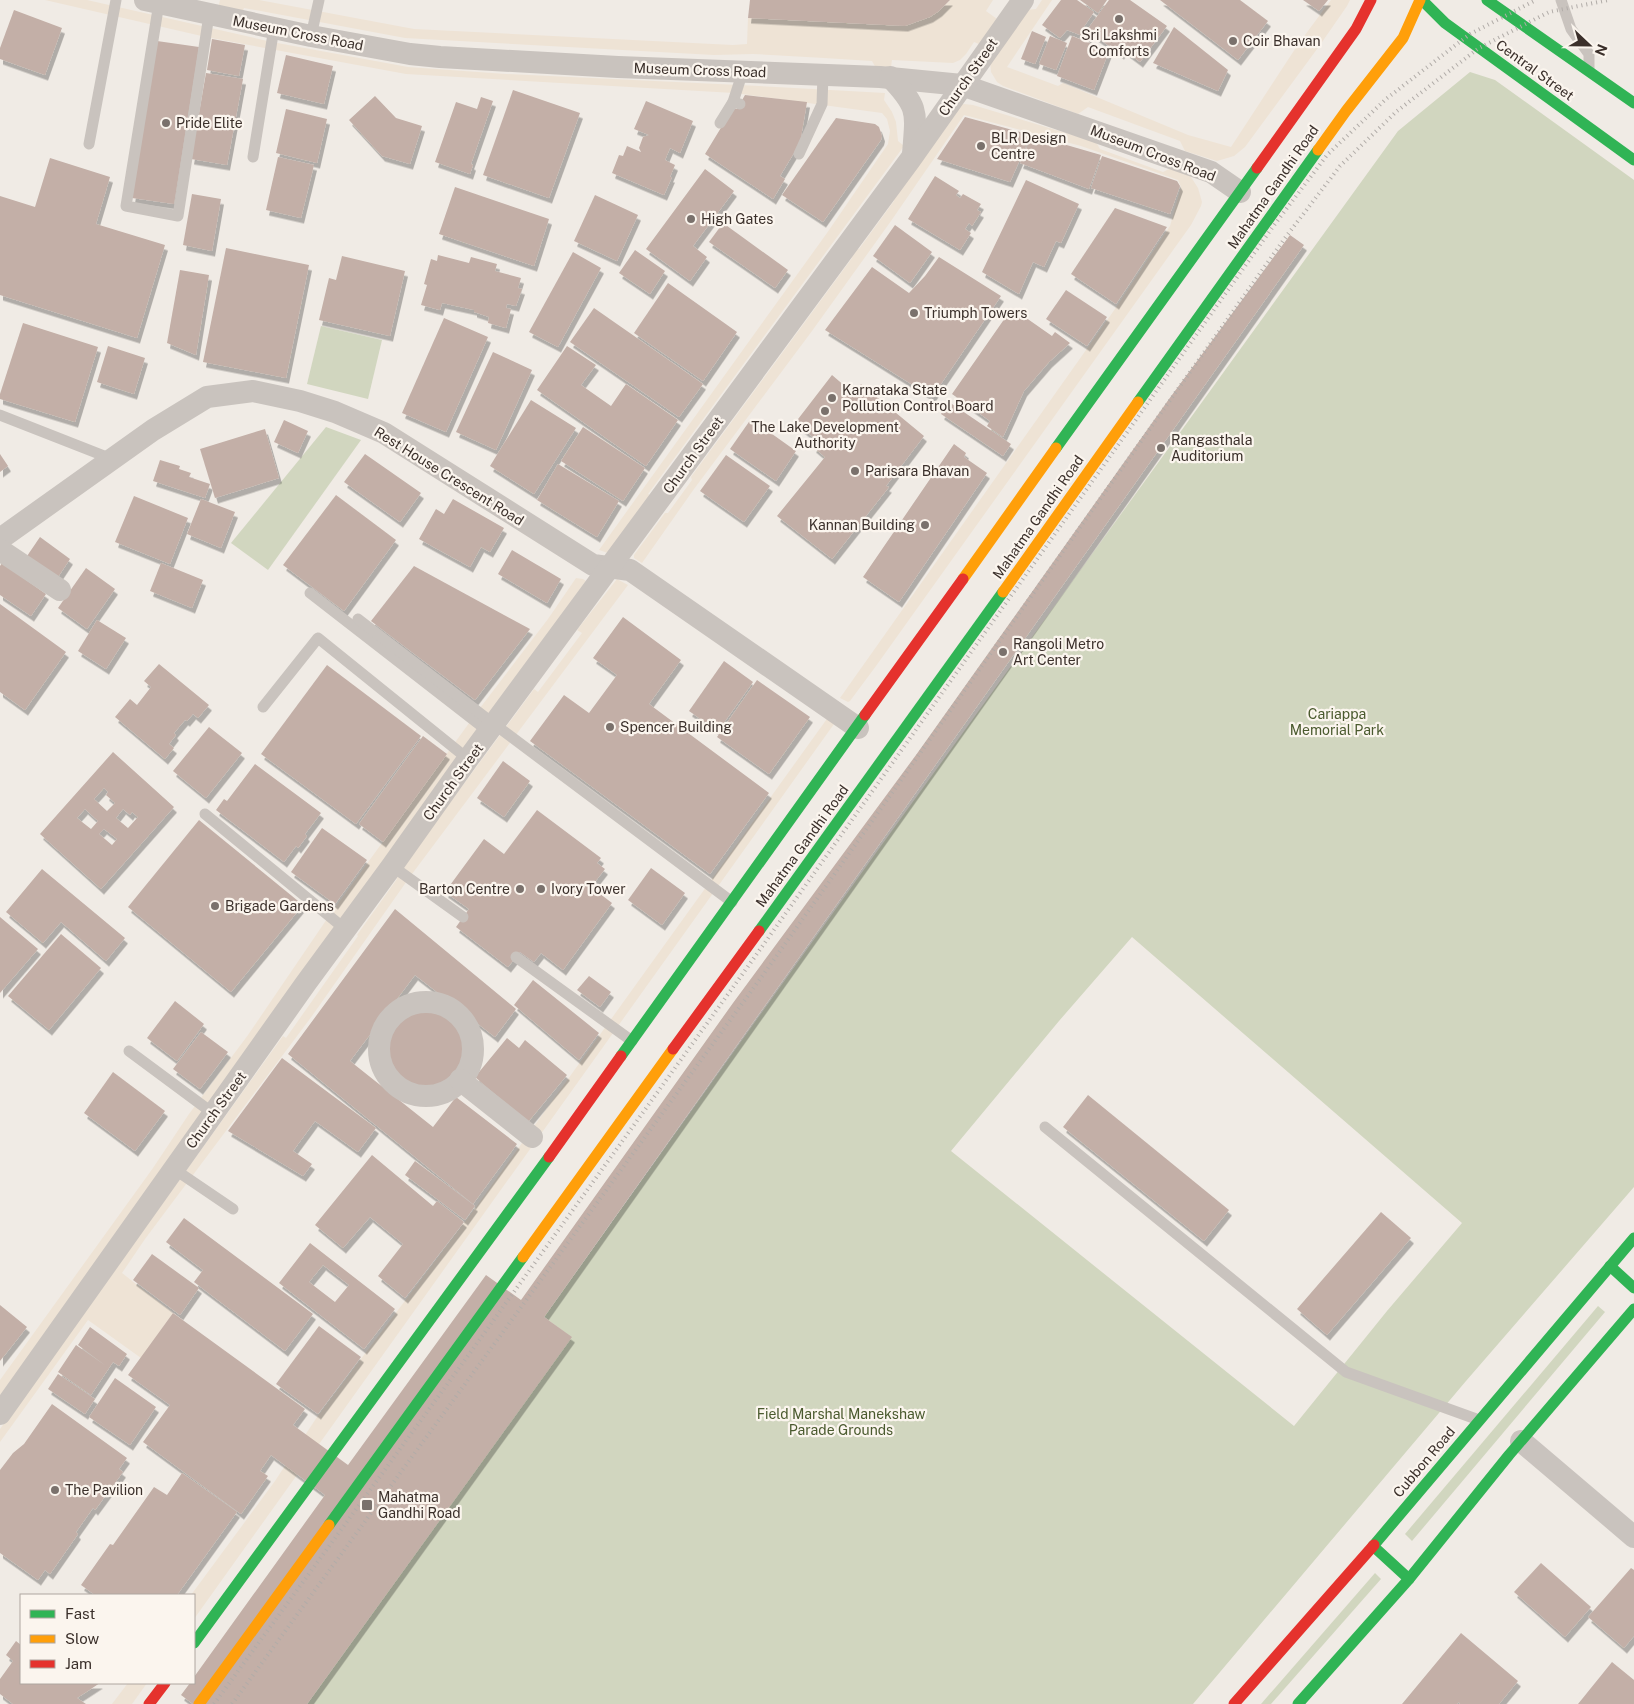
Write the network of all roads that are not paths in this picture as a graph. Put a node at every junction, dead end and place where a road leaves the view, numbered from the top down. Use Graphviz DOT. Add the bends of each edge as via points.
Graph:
graph roads {
  1 [pos="116,0"];
  2 [pos="319,0"];
  3 [pos="1023,0"];
  4 [pos="1371,0"];
  5 [pos="1421,0"];
  6 [pos="1487,0"];
  7 [pos="1561,0"];
  8 [pos="152,2"];
  9 [pos="209,15"];
  10 [pos="274,28"];
  11 [pos="311,36"];
  12 [pos="743,71"];
  13 [pos="1589,72"];
  14 [pos="823,75"];
  15 [pos="890,77"];
  16 [pos="962,85"];
  17 [pos="1634,103"];
  18 [pos="720,123"];
  19 [pos="89,144"];
  20 [pos="799,154"];
  21 [pos="913,155"];
  22 [pos="253,157"];
  23 [pos="1634,160"];
  24 [pos="1240,192"];
  25 [pos="0,415"];
  26 [pos="113,459"];
  27 [pos="0,539"];
  28 [pos="0,550"];
  29 [pos="610,568"];
  30 [pos="60,590"];
  31 [pos="310,593"];
  32 [pos="358,619"];
  33 [pos="263,707"];
  34 [pos="491,728"];
  35 [pos="858,728"];
  36 [pos="468,759"];
  37 [pos="205,814"];
  38 [pos="392,866"];
  39 [pos="732,902"];
  40 [pos="463,917"];
  41 [pos="345,929"];
  42 [pos="516,956"];
  43 [pos="632,1041"];
  44 [pos="129,1051"];
  45 [pos="460,1080"];
  46 [pos="214,1114"];
  47 [pos="1045,1127"];
  48 [pos="532,1137"];
  49 [pos="174,1169"];
  50 [pos="233,1209"];
  51 [pos="1634,1238"];
  52 [pos="1610,1266"];
  53 [pos="1634,1288"];
  54 [pos="1634,1309"];
  55 [pos="0,1414"];
  56 [pos="1479,1420"];
  57 [pos="1521,1441"];
  58 [pos="1634,1537"];
  59 [pos="1372,1546"];
  60 [pos="1408,1579"];
  61 [pos="195,1642"];
  62 [pos="164,1684"];
  63 [pos="149,1704"];
  64 [pos="199,1704"];
  65 [pos="1234,1704"];
  66 [pos="1298,1704"];
  1 -- 19 [label="lane"];
  2 -- 11 [label="lane"];
  3 -- 16 [label="street, Church Street"];
  4 -- 24 [label="main road, Mahatma Gandhi Road" via="1356,29"];
  5 -- 23 [label="main road, Central Street" via="1445,23"];
  5 -- 64 [label="main road, Mahatma Gandhi Road" via="1403,38 1346,111 893,746"];
  6 -- 13 [label="main road"];
  7 -- 13 [label="lane" via="1571,28 1589,54"];
  8 -- 9 [label="street, Museum Cross Road"];
  8 -- 9 [label="lane" via="126,206 178,216"];
  9 -- 10 [label="street, Museum Cross Road"];
  10 -- 11 [label="street, Museum Cross Road"];
  10 -- 22 [label="lane"];
  11 -- 12 [label="street, Museum Cross Road" via="440,57"];
  12 -- 14 [label="street, Museum Cross Road"];
  12 -- 18 [label="lane" via="736,103"];
  13 -- 17 [label="main road"];
  14 -- 15 [label="street, Museum Cross Road"];
  14 -- 20 [label="lane" via="822,104 810,119"];
  15 -- 16 [label="street, Museum Cross Road"];
  15 -- 21 [label="street" via="907,94 914,107"];
  16 -- 21 [label="street, Church Street"];
  16 -- 24 [label="street, Museum Cross Road" via="1211,172"];
  21 -- 29 [label="street, Church Street"];
  24 -- 35 [label="main road, Mahatma Gandhi Road"];
  25 -- 26 [label="lane"];
  26 -- 27 [label="street, Rest House Crescent Road"];
  26 -- 29 [label="street, Rest House Crescent Road" via="207,397 253,391 300,401 384,433 593,565"];
  28 -- 30 [label="street"];
  29 -- 34 [label="street, Church Street"];
  29 -- 35 [label="street, Rest House Crescent Road" via="630,570"];
  31 -- 34 [label="lane"];
  32 -- 34 [label="lane"];
  33 -- 36 [label="lane" via="318,638"];
  34 -- 36 [label="street, Church Street"];
  34 -- 39 [label="lane"];
  35 -- 39 [label="main road, Mahatma Gandhi Road"];
  36 -- 38 [label="street, Church Street"];
  37 -- 41 [label="lane"];
  38 -- 40 [label="lane"];
  38 -- 41 [label="street, Church Street"];
  39 -- 43 [label="main road, Mahatma Gandhi Road"];
  41 -- 46 [label="street, Church Street"];
  42 -- 43 [label="lane"];
  43 -- 61 [label="main road, Mahatma Gandhi Road"];
  44 -- 46 [label="lane"];
  45 -- 45 [label="street" via="471,1063 473,1048 470,1033 453,1010 440,1004 410,1004 387,1022 379,1052 383,1068 392,1081 405,1091 420,1096 437,1095"];
  45 -- 48 [label="street"];
  46 -- 49 [label="street, Church Street"];
  47 -- 56 [label="lane" via="1346,1372"];
  49 -- 50 [label="lane"];
  49 -- 55 [label="street, Church Street"];
  51 -- 52 [label="main road, Cubbon Road"];
  52 -- 53 [label="main road"];
  52 -- 56 [label="main road, Cubbon Road"];
  54 -- 57 [label="main road"];
  56 -- 59 [label="main road, Cubbon Road"];
  57 -- 58 [label="street"];
  57 -- 60 [label="main road"];
  59 -- 60 [label="main road"];
  59 -- 65 [label="main road, Cubbon Road"];
  60 -- 66 [label="main road"];
  62 -- 63 [label="main road"];
}
